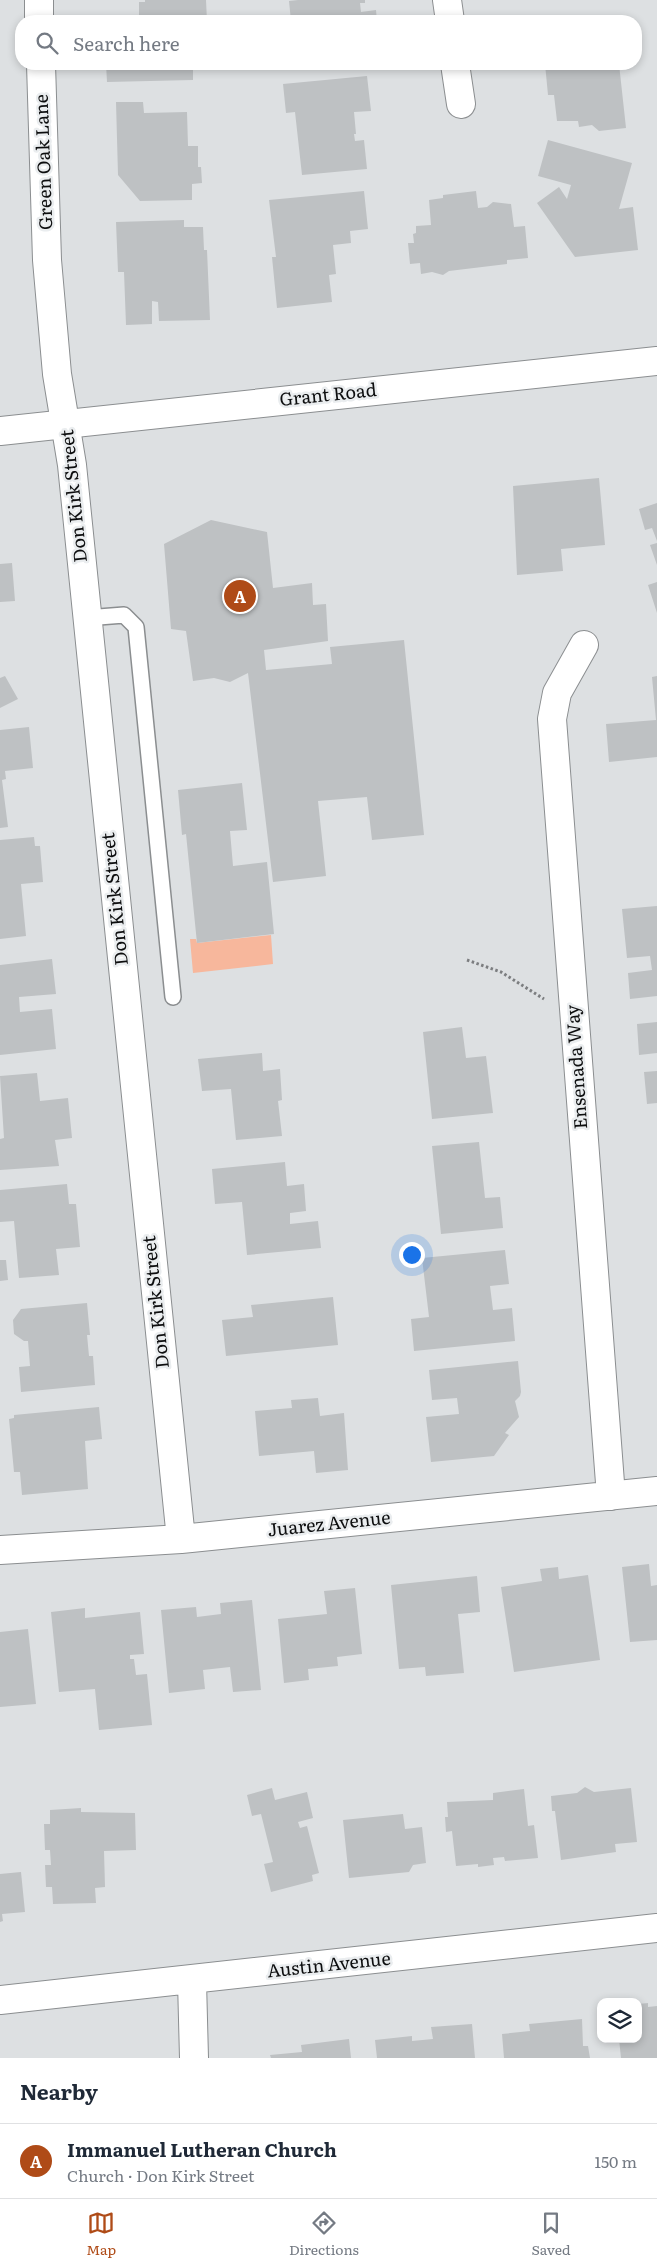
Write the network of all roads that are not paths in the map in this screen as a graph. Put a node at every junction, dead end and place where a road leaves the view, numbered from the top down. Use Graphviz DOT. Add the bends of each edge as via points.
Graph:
graph roads {
  1 [pos="39,0"];
  2 [pos="447,0"];
  3 [pos="39,15"];
  4 [pos="449,15"];
  5 [pos="41,70"];
  6 [pos="457,70"];
  7 [pos="461,104"];
  8 [pos="47,260"];
  9 [pos="657,360"];
  10 [pos="66,423"];
  11 [pos="0,431"];
  12 [pos="86,618"];
  13 [pos="584,645"];
  14 [pos="173,997"];
  15 [pos="657,1491"];
  16 [pos="611,1496"];
  17 [pos="180,1539"];
  18 [pos="0,1550"];
  19 [pos="657,1928"];
  20 [pos="192,1980"];
  21 [pos="0,2000"];
  22 [pos="194,2058"];
  1 -- 3 [label="street"];
  2 -- 4 [label="street"];
  5 -- 8 [label="street, Green Oak Lane"];
  6 -- 7 [label="street"];
  8 -- 10 [label="street, Don Kirk Street" via="57,374"];
  9 -- 10 [label="street, Grant Road"];
  10 -- 11 [label="street, Grant Road"];
  10 -- 12 [label="street, Don Kirk Street"];
  12 -- 14 [label="lane" via="124,615 136,627"];
  12 -- 17 [label="street, Don Kirk Street"];
  13 -- 16 [label="street, Ensenada Way" via="557,693 552,719"];
  15 -- 16 [label="street, Juarez Avenue"];
  16 -- 17 [label="street, Juarez Avenue"];
  17 -- 18 [label="street, Juarez Avenue"];
  19 -- 20 [label="street, Austin Avenue"];
  20 -- 21 [label="street, Austin Avenue"];
  20 -- 22 [label="street"];
}
